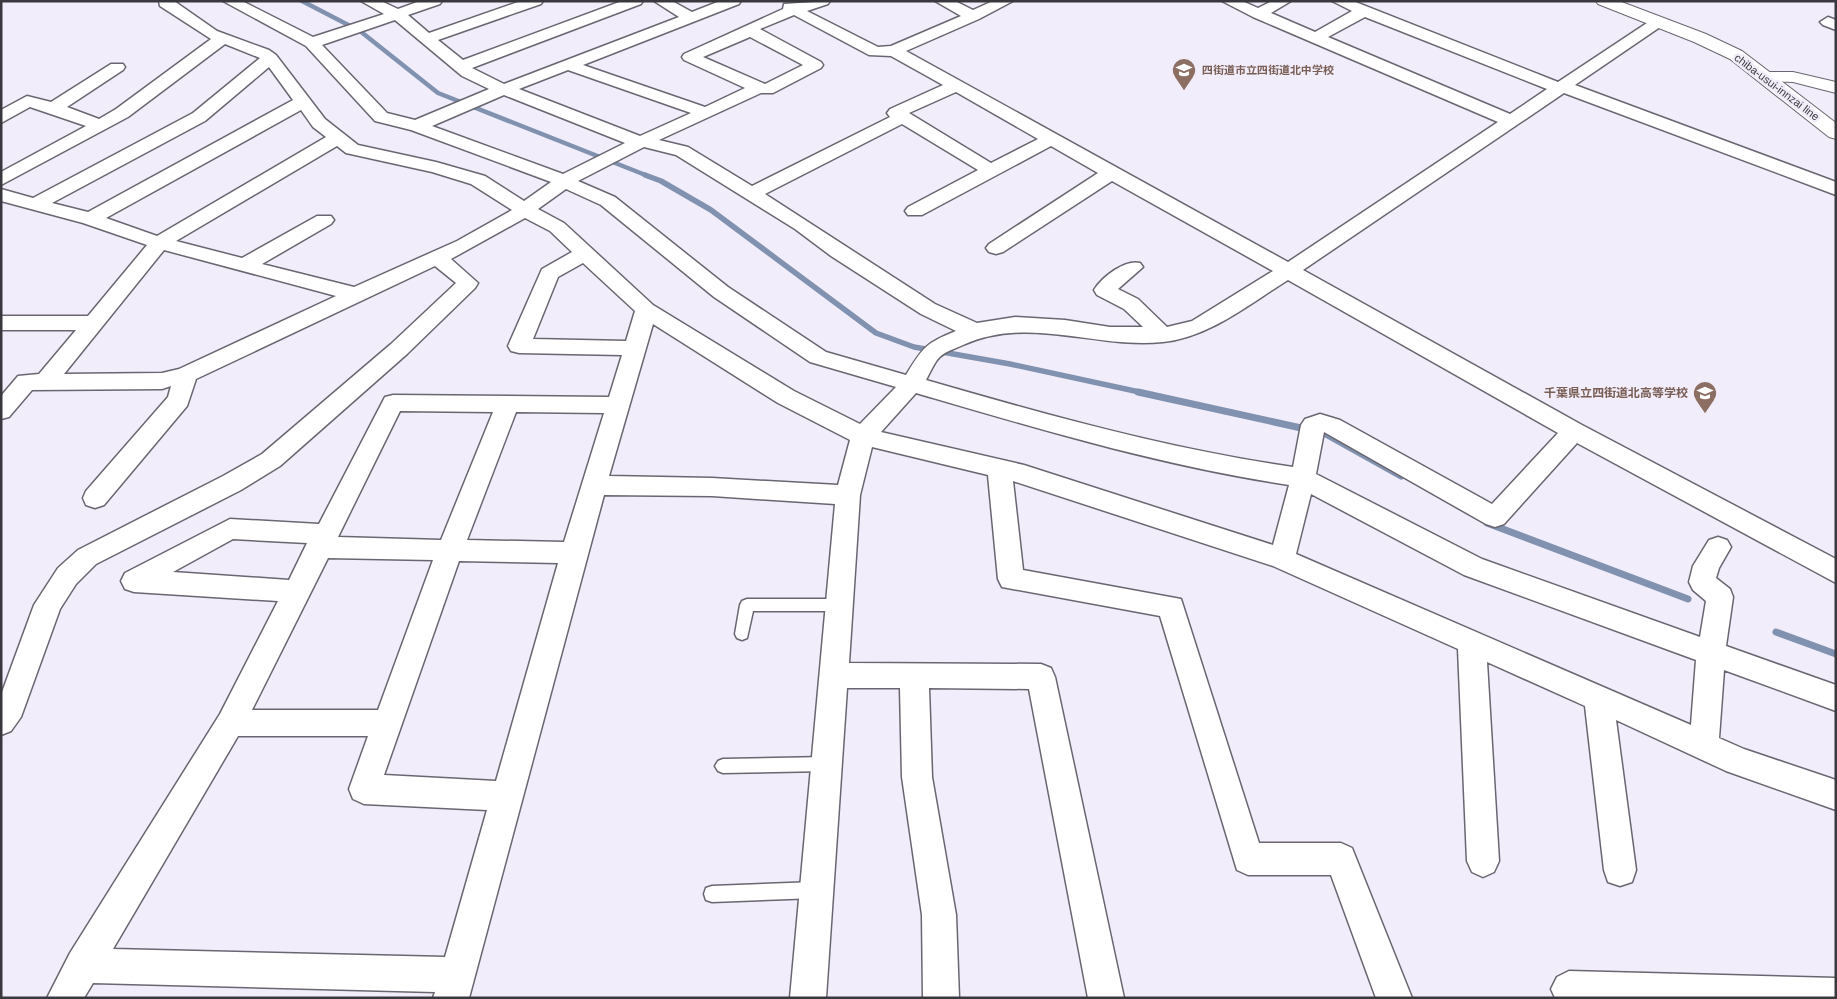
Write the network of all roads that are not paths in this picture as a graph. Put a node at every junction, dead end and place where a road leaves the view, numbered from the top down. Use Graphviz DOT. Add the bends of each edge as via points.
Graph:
graph roads {
  1 [pos="230,1"];
  2 [pos="368,1"];
  3 [pos="435,1"];
  4 [pos="536,1"];
  5 [pos="636,1"];
  6 [pos="661,1"];
  7 [pos="734,1"];
  8 [pos="778,1"];
  9 [pos="823,1"];
  10 [pos="942,1"];
  11 [pos="1006,1"];
  12 [pos="1229,1"];
  13 [pos="1284,1"];
  14 [pos="1339,1"];
  15 [pos="1604,1"];
  16 [pos="164,2"];
  17 [pos="794,10"];
  18 [pos="1364,11"];
  19 [pos="397,14"];
  20 [pos="1258,14"];
  21 [pos="974,16"];
  22 [pos="692,18"];
  23 [pos="1658,22"];
  24 [pos="751,31"];
  25 [pos="224,38"];
  26 [pos="429,38"];
  27 [pos="1315,38"];
  28 [pos="312,43"];
  29 [pos="894,51"];
  30 [pos="270,58"];
  31 [pos="571,66"];
  32 [pos="117,67"];
  33 [pos="460,67"];
  34 [pos="1766,77"];
  35 [pos="956,86"];
  36 [pos="1561,87"];
  37 [pos="759,88"];
  38 [pos="1836,88"];
  39 [pos="503,90"];
  40 [pos="302,102"];
  41 [pos="54,108"];
  42 [pos="704,112"];
  43 [pos="902,117"];
  44 [pos="1,118"];
  45 [pos="1511,121"];
  46 [pos="101,125"];
  47 [pos="417,126"];
  48 [pos="1836,133"];
  49 [pos="337,138"];
  50 [pos="1051,139"];
  51 [pos="642,142"];
  52 [pos="991,170"];
  53 [pos="1111,172"];
  54 [pos="1,180"];
  55 [pos="564,180"];
  56 [pos="1836,189"];
  57 [pos="750,194"];
  58 [pos="1,195"];
  59 [pos="36,204"];
  60 [pos="525,210"];
  61 [pos="915,211"];
  62 [pos="90,219"];
  63 [pos="324,220"];
  64 [pos="159,243"];
  65 [pos="996,248"];
  66 [pos="586,253"];
  67 [pos="436,257"];
  68 [pos="245,264"];
  69 [pos="1133,267"];
  70 [pos="1288,271"];
  71 [pos="355,294"];
  72 [pos="646,310"];
  73 [pos="1,323"];
  74 [pos="91,324"];
  75 [pos="975,331"];
  76 [pos="1163,335"];
  77 [pos="635,348"];
  78 [pos="186,375"];
  79 [pos="45,382"];
  80 [pos="913,383"];
  81 [pos="508,404"];
  82 [pos="618,405"];
  83 [pos="1,411"];
  84 [pos="1574,431"];
  85 [pos="863,436"];
  86 [pos="1000,469"];
  87 [pos="1303,478"];
  88 [pos="594,485"];
  89 [pos="848,495"];
  90 [pos="95,498"];
  91 [pos="322,540"];
  92 [pos="1718,547"];
  93 [pos="450,550"];
  94 [pos="574,553"];
  95 [pos="1282,559"];
  96 [pos="1836,572"];
  97 [pos="296,591"];
  98 [pos="839,605"];
  99 [pos="742,634"];
  100 [pos="1472,643"];
  101 [pos="1711,653"];
  102 [pos="833,676"];
  103 [pos="914,676"];
  104 [pos="1599,698"];
  105 [pos="1836,698"];
  106 [pos="1,722"];
  107 [pos="230,723"];
  108 [pos="388,723"];
  109 [pos="1704,745"];
  110 [pos="826,764"];
  111 [pos="723,766"];
  112 [pos="1836,795"];
  113 [pos="507,796"];
  114 [pos="1483,861"];
  115 [pos="1620,870"];
  116 [pos="816,890"];
  117 [pos="712,894"];
  118 [pos="82,965"];
  119 [pos="454,986"];
  120 [pos="1827,996"];
  121 [pos="64,998"];
  122 [pos="808,998"];
  123 [pos="941,998"];
  124 [pos="1106,998"];
  125 [pos="1394,998"];
  126 [pos="1573,998"];
  1 -- 28 [label="street"];
  2 -- 19 [label="street"];
  3 -- 19 [label="street"];
  4 -- 26 [label="street"];
  5 -- 33 [label="street"];
  6 -- 22 [label="street"];
  7 -- 22 [label="street"];
  8 -- 17 [label="street"];
  9 -- 17 [label="street"];
  10 -- 21 [label="street"];
  11 -- 21 [label="street"];
  12 -- 20 [label="street"];
  13 -- 20 [label="street"];
  14 -- 18 [label="street"];
  15 -- 23 [label="main road, chiba-usui-innzai line"];
  16 -- 25 [label="street" via="212,34"];
  17 -- 24 [label="street" via="752,27"];
  17 -- 29 [label="street" via="875,52"];
  18 -- 27 [label="street"];
  18 -- 36 [label="street"];
  19 -- 26 [label="street"];
  19 -- 28 [label="street"];
  20 -- 27 [label="street"];
  21 -- 29 [label="street"];
  22 -- 31 [label="street"];
  23 -- 34 [label="main road, chiba-usui-innzai line" via="1720,46"];
  23 -- 36 [label="street"];
  24 -- 37 [label="street" via="815,65 767,89"];
  24 -- 37 [label="street" via="690,57"];
  25 -- 30 [label="street"];
  25 -- 46 [label="street" via="138,103"];
  26 -- 33 [label="street"];
  27 -- 45 [label="street"];
  28 -- 47 [label="street" via="381,117"];
  29 -- 35 [label="street"];
  30 -- 40 [label="street"];
  30 -- 59 [label="street" via="199,117"];
  31 -- 39 [label="street"];
  31 -- 42 [label="street"];
  32 -- 41 [label="street"];
  33 -- 39 [label="street"];
  34 -- 38 [label="main road" via="1793,77"];
  34 -- 48 [label="main road, chiba-usui-innzai line"];
  35 -- 43 [label="street" via="896,113"];
  35 -- 50 [label="street"];
  36 -- 45 [label="street"];
  36 -- 56 [label="street"];
  37 -- 42 [label="street"];
  39 -- 47 [label="street"];
  39 -- 51 [label="street"];
  40 -- 49 [label="street"];
  40 -- 62 [label="street"];
  41 -- 44 [label="street" via="27,101"];
  41 -- 46 [label="street"];
  42 -- 51 [label="street"];
  43 -- 52 [label="street"];
  43 -- 57 [label="street"];
  45 -- 70 [label="street"];
  46 -- 54 [label="street"];
  47 -- 55 [label="street"];
  49 -- 60 [label="street" via="352,148 376,156 436,167 478,180"];
  49 -- 64 [label="street"];
  50 -- 52 [label="street"];
  50 -- 53 [label="street"];
  51 -- 55 [label="street"];
  51 -- 57 [label="street" via="682,151"];
  52 -- 61 [label="street"];
  53 -- 65 [label="street"];
  53 -- 70 [label="street"];
  55 -- 60 [label="street"];
  55 -- 80 [label="street" via="608,201 721,292 818,356"];
  57 -- 75 [label="street" via="928,310"];
  58 -- 59 [label="street"];
  59 -- 62 [label="street"];
  60 -- 66 [label="street" via="557,227"];
  60 -- 67 [label="street"];
  62 -- 64 [label="street"];
  63 -- 68 [label="street"];
  64 -- 68 [label="street"];
  64 -- 74 [label="street"];
  66 -- 72 [label="street"];
  66 -- 77 [label="street" via="549,273 519,346"];
  67 -- 71 [label="street"];
  67 -- 106 [label="street" via="468,283 399,349 270,460 232,483 87,557 68,576 48,605 12,708"];
  68 -- 71 [label="street"];
  69 -- 76 [label="street" via="1104,290 1131,304"];
  70 -- 76 [label="street" via="1199,326"];
  70 -- 84 [label="street"];
  71 -- 78 [label="street"];
  72 -- 77 [label="street"];
  72 -- 85 [label="street" via="786,397"];
  73 -- 74 [label="street"];
  74 -- 79 [label="street"];
  75 -- 76 [label="street" via="1015,324 1110,334"];
  75 -- 80 [label="street" via="935,350"];
  77 -- 82 [label="street"];
  78 -- 79 [label="street" via="162,381"];
  78 -- 90 [label="street" via="178,400"];
  79 -- 83 [label="street" via="26,382"];
  80 -- 85 [label="street"];
  80 -- 87 [label="street" via="1084,434 1227,467"];
  81 -- 82 [label="street"];
  81 -- 91 [label="street" via="393,403"];
  81 -- 93 [label="street"];
  82 -- 88 [label="street"];
  84 -- 87 [label="street" via="1495,517 1320,422 1312,430"];
  84 -- 96 [label="street"];
  85 -- 86 [label="street"];
  85 -- 89 [label="street"];
  86 -- 95 [label="street" via="1024,474"];
  86 -- 125 [label="street" via="1012,579 1171,607 1248,859 1341,860"];
  87 -- 95 [label="street"];
  87 -- 101 [label="street" via="1473,567"];
  88 -- 89 [label="street" via="712,487"];
  88 -- 94 [label="street"];
  89 -- 98 [label="street"];
  91 -- 93 [label="street"];
  91 -- 97 [label="street"];
  91 -- 97 [label="street" via="230,529 134,581"];
  92 -- 101 [label="street" via="1706,566 1702,582 1720,597"];
  93 -- 94 [label="street"];
  93 -- 108 [label="street"];
  94 -- 113 [label="street"];
  95 -- 100 [label="street"];
  97 -- 107 [label="street"];
  98 -- 99 [label="lane" via="747,605"];
  98 -- 102 [label="street"];
  100 -- 104 [label="street"];
  100 -- 114 [label="street"];
  101 -- 105 [label="street"];
  101 -- 109 [label="street"];
  102 -- 103 [label="street"];
  102 -- 110 [label="street"];
  103 -- 123 [label="street" via="917,777 939,915"];
  103 -- 124 [label="street" via="1041,677"];
  104 -- 109 [label="street"];
  104 -- 115 [label="street"];
  107 -- 108 [label="street"];
  107 -- 118 [label="street"];
  108 -- 113 [label="street" via="364,788"];
  109 -- 112 [label="street" via="1737,761"];
  110 -- 111 [label="lane"];
  110 -- 116 [label="street"];
  113 -- 119 [label="street"];
  116 -- 117 [label="lane"];
  116 -- 122 [label="street"];
  118 -- 119 [label="street"];
  118 -- 121 [label="street"];
  120 -- 126 [label="street" via="1569,989"];
}
